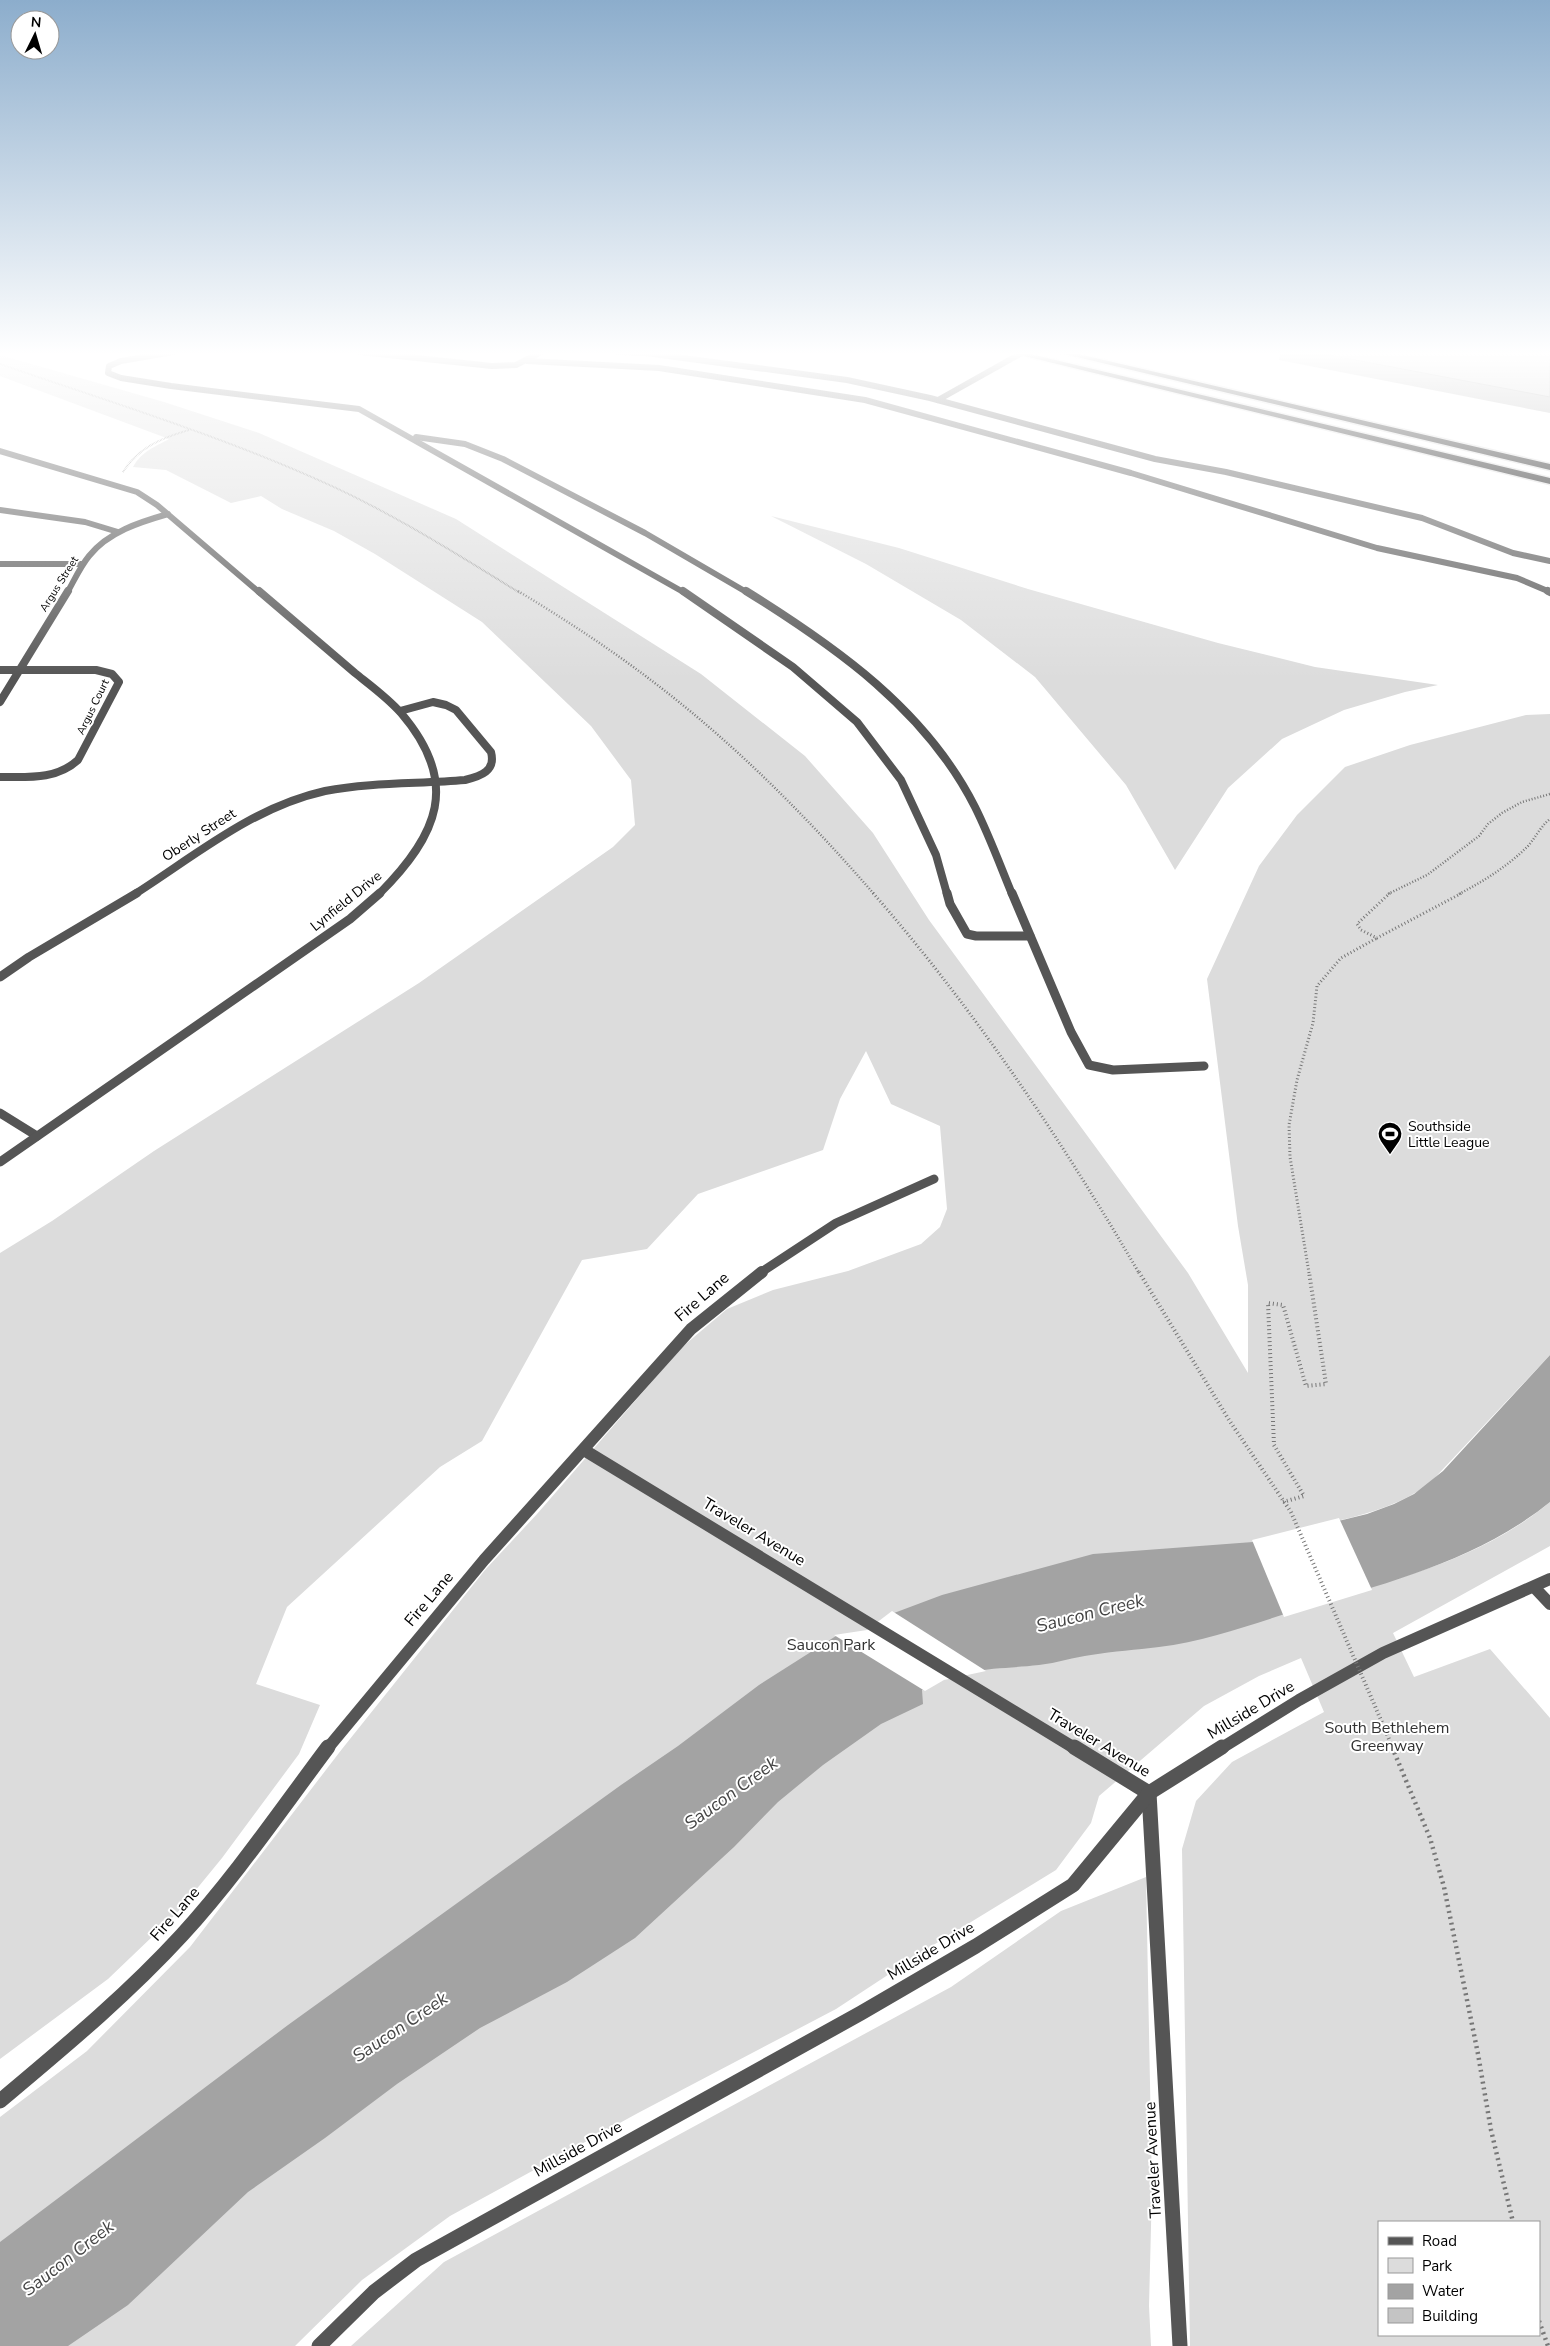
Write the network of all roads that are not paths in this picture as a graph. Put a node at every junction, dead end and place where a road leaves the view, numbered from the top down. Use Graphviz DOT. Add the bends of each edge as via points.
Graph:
graph roads {
  1 [pos="36,461"];
  2 [pos="453,461"];
  3 [pos="504,461"];
  4 [pos="1090,461"];
  5 [pos="1169,461"];
  6 [pos="1469,461"];
  7 [pos="1526,461"];
  8 [pos="1550,467"];
  9 [pos="1550,481"];
  10 [pos="0,510"];
  11 [pos="166,512"];
  12 [pos="118,532"];
  13 [pos="1550,561"];
  14 [pos="0,564"];
  15 [pos="82,564"];
  16 [pos="1550,592"];
  17 [pos="0,670"];
  18 [pos="19,670"];
  19 [pos="0,702"];
  20 [pos="400,711"];
  21 [pos="0,777"];
  22 [pos="437,783"];
  23 [pos="1030,936"];
  24 [pos="0,977"];
  25 [pos="1204,1066"];
  26 [pos="0,1113"];
  27 [pos="38,1136"];
  28 [pos="0,1162"];
  29 [pos="934,1179"];
  30 [pos="584,1450"];
  31 [pos="1550,1579"];
  32 [pos="1534,1587"];
  33 [pos="1550,1604"];
  34 [pos="1149,1793"];
  35 [pos="0,2101"];
  36 [pos="320,2346"];
  37 [pos="1180,2346"];
  1 -- 11 [label="street, Lynfield Drive" via="137,492"];
  2 -- 23 [label="street" via="691,596 793,667 857,722 901,780 936,855 950,904 967,934"];
  3 -- 23 [label="street" via="646,531 748,592 829,645 886,693 937,747 975,807"];
  4 -- 16 [label="street" via="1377,548 1516,578"];
  5 -- 13 [label="street" via="1422,518 1491,546"];
  6 -- 9 [label="highway"];
  7 -- 8 [label="highway"];
  10 -- 12 [label="street" via="85,522"];
  11 -- 12 [label="street, Argus Street"];
  11 -- 20 [label="street, Lynfield Drive"];
  12 -- 15 [label="street, Argus Street"];
  14 -- 15 [label="street"];
  15 -- 18 [label="street, Argus Street"];
  17 -- 18 [label="street"];
  18 -- 19 [label="street, Argus Street"];
  18 -- 21 [label="street, Argus Court" via="96,670 110,673 118,682 78,760 70,768 42,776"];
  20 -- 22 [label="street, Lynfield Drive" via="428,748"];
  20 -- 22 [label="street, Oberly Street" via="433,702 446,704 456,710 491,752 493,762 483,774"];
  22 -- 24 [label="street, Oberly Street" via="342,789 277,805 246,821 119,905"];
  22 -- 27 [label="street, Lynfield Drive" via="436,806 422,843 394,880 370,903"];
  23 -- 25 [label="street" via="1071,1032 1089,1065 1113,1070"];
  26 -- 27 [label="street"];
  27 -- 28 [label="street, Lynfield Drive"];
  29 -- 30 [label="street, Fire Lane" via="824,1230 728,1296 691,1329"];
  30 -- 34 [label="street, Traveler Avenue"];
  30 -- 35 [label="street, Fire Lane" via="484,1560 344,1726 229,1879 182,1935 119,2000"];
  31 -- 32 [label="street, Millside Drive"];
  32 -- 33 [label="street"];
  32 -- 34 [label="street, Millside Drive" via="1383,1653 1299,1700"];
  34 -- 36 [label="street, Millside Drive" via="1073,1885 861,2013 416,2260 374,2292"];
  34 -- 37 [label="street, Traveler Avenue"];
}
